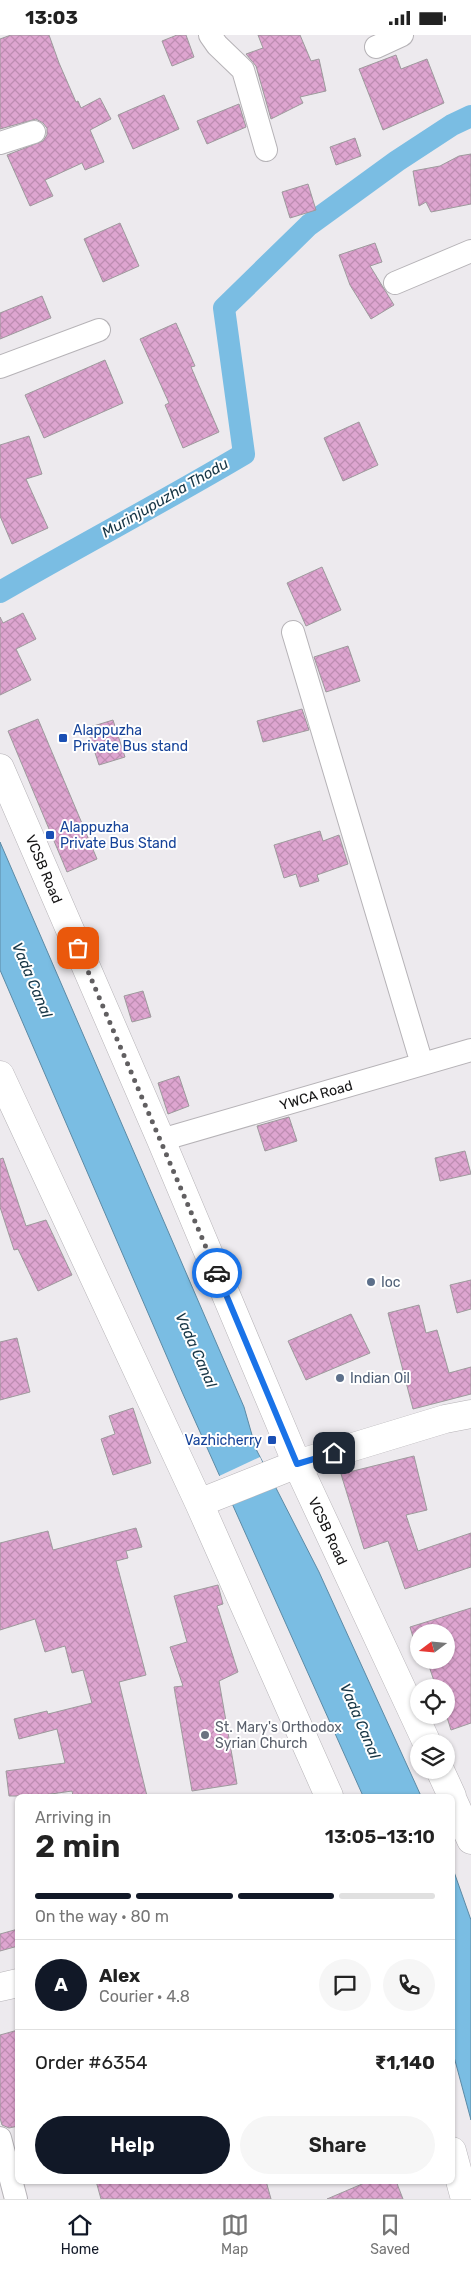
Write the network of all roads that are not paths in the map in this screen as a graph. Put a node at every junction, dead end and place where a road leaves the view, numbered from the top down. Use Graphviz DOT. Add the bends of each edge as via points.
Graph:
graph roads {
  1 [pos="210,35"];
  2 [pos="402,35"];
  3 [pos="376,47"];
  4 [pos="34,132"];
  5 [pos="0,143"];
  6 [pos="266,149"];
  7 [pos="471,251"];
  8 [pos="395,283"];
  9 [pos="99,330"];
  10 [pos="0,367"];
  11 [pos="293,632"];
  12 [pos="0,768"];
  13 [pos="471,1050"];
  14 [pos="422,1064"];
  15 [pos="0,1075"];
  16 [pos="161,1139"];
  17 [pos="471,1414"];
  18 [pos="286,1469"];
  19 [pos="209,1499"];
  20 [pos="422,1734"];
  21 [pos="444,1779"];
  22 [pos="327,1794"];
  23 [pos="451,1794"];
  24 [pos="455,1804"];
  25 [pos="471,1840"];
  26 [pos="15,1984"];
  27 [pos="0,1987"];
  28 [pos="0,2138"];
  29 [pos="455,2162"];
  30 [pos="16,2199"];
  31 [pos="465,2199"];
  1 -- 6 [label="street" via="243,70"];
  2 -- 3 [label="street"];
  4 -- 5 [label="street"];
  7 -- 8 [label="street"];
  9 -- 10 [label="street"];
  11 -- 14 [label="street"];
  12 -- 16 [label="main road, VCSB Road"];
  13 -- 14 [label="street, YWCA Road"];
  14 -- 16 [label="street, YWCA Road"];
  15 -- 19 [label="main road"];
  16 -- 18 [label="main road, VCSB Road"];
  17 -- 18 [label="main road" via="445,1419"];
  18 -- 19 [label="main road"];
  18 -- 20 [label="main road, VCSB Road"];
  19 -- 22 [label="main road"];
  21 -- 23 [label="main road"];
  24 -- 25 [label="main road"];
  26 -- 27 [label="main road"];
  28 -- 30 [label="street"];
  29 -- 31 [label="main road"];
}
